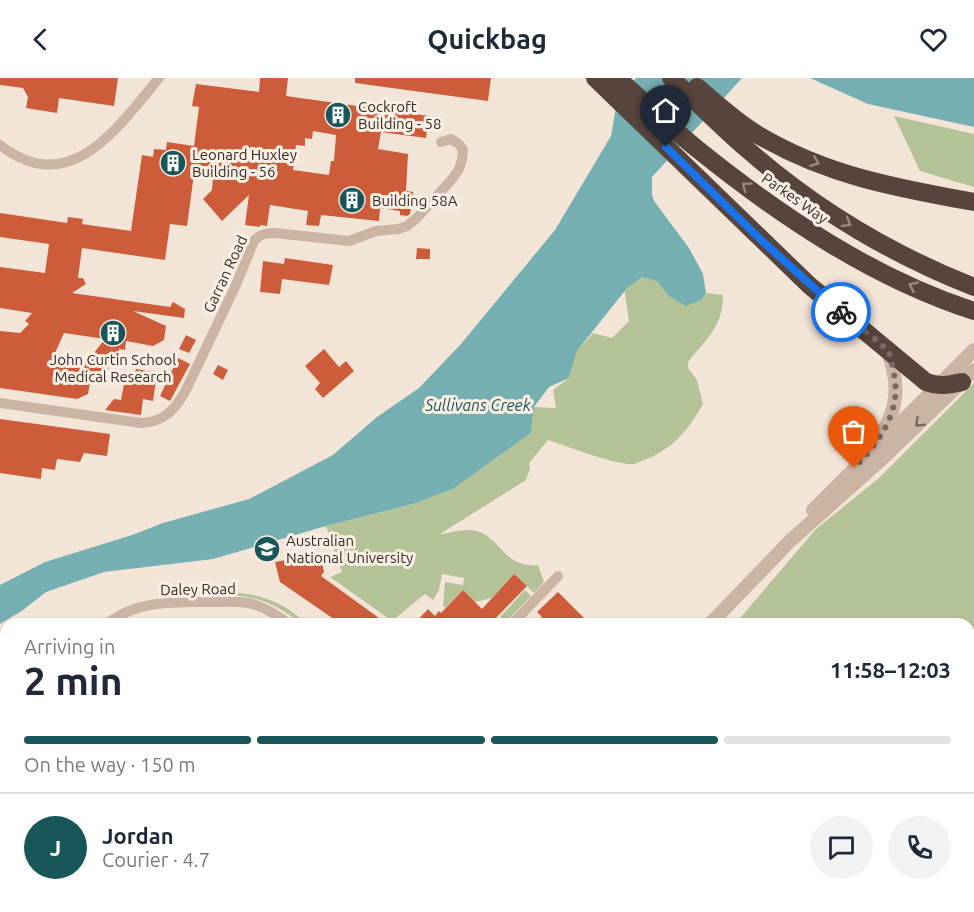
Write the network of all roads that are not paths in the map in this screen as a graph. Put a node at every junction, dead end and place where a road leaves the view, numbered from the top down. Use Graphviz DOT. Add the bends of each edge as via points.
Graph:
graph roads {
  1 [pos="159,78"];
  2 [pos="671,78"];
  3 [pos="686,78"];
  4 [pos="605,81"];
  5 [pos="723,118"];
  6 [pos="441,142"];
  7 [pos="0,145"];
  8 [pos="974,202"];
  9 [pos="974,287"];
  10 [pos="970,310"];
  11 [pos="974,350"];
  12 [pos="888,351"];
  13 [pos="968,376"];
  14 [pos="936,386"];
  15 [pos="0,404"];
  16 [pos="870,452"];
  17 [pos="790,541"];
  18 [pos="558,576"];
  19 [pos="118,618"];
  20 [pos="280,618"];
  21 [pos="518,618"];
  22 [pos="716,618"];
  1 -- 7 [label="street" via="107,138 79,158 45,164 12,155"];
  2 -- 5 [label="highway, Parkes Way"];
  3 -- 5 [label="highway"];
  10 -- 4 [label="highway, Parkes Way, one-way" via="890,276 803,228"];
  4 -- 12 [label="highway" via="809,285"];
  5 -- 8 [label="highway, one-way" via="790,152 868,182"];
  5 -- 9 [label="highway, Parkes Way, one-way" via="776,173 846,223 925,266"];
  6 -- 15 [label="street, Garran Road" via="451,139 459,144 462,160 453,178 407,226 349,241 275,233 258,236 179,404 161,419 141,423"];
  11 -- 14 [label="street"];
  12 -- 14 [label="highway"];
  12 -- 16 [label="street" via="896,398 893,412"];
  13 -- 14 [label="highway"];
  13 -- 17 [label="street, one-way"];
  14 -- 16 [label="street"];
  16 -- 17 [label="street" via="811,512"];
  17 -- 22 [label="street"];
  18 -- 21 [label="street"];
  19 -- 20 [label="street, Daley Road" via="154,604 196,602 248,603"];
}
